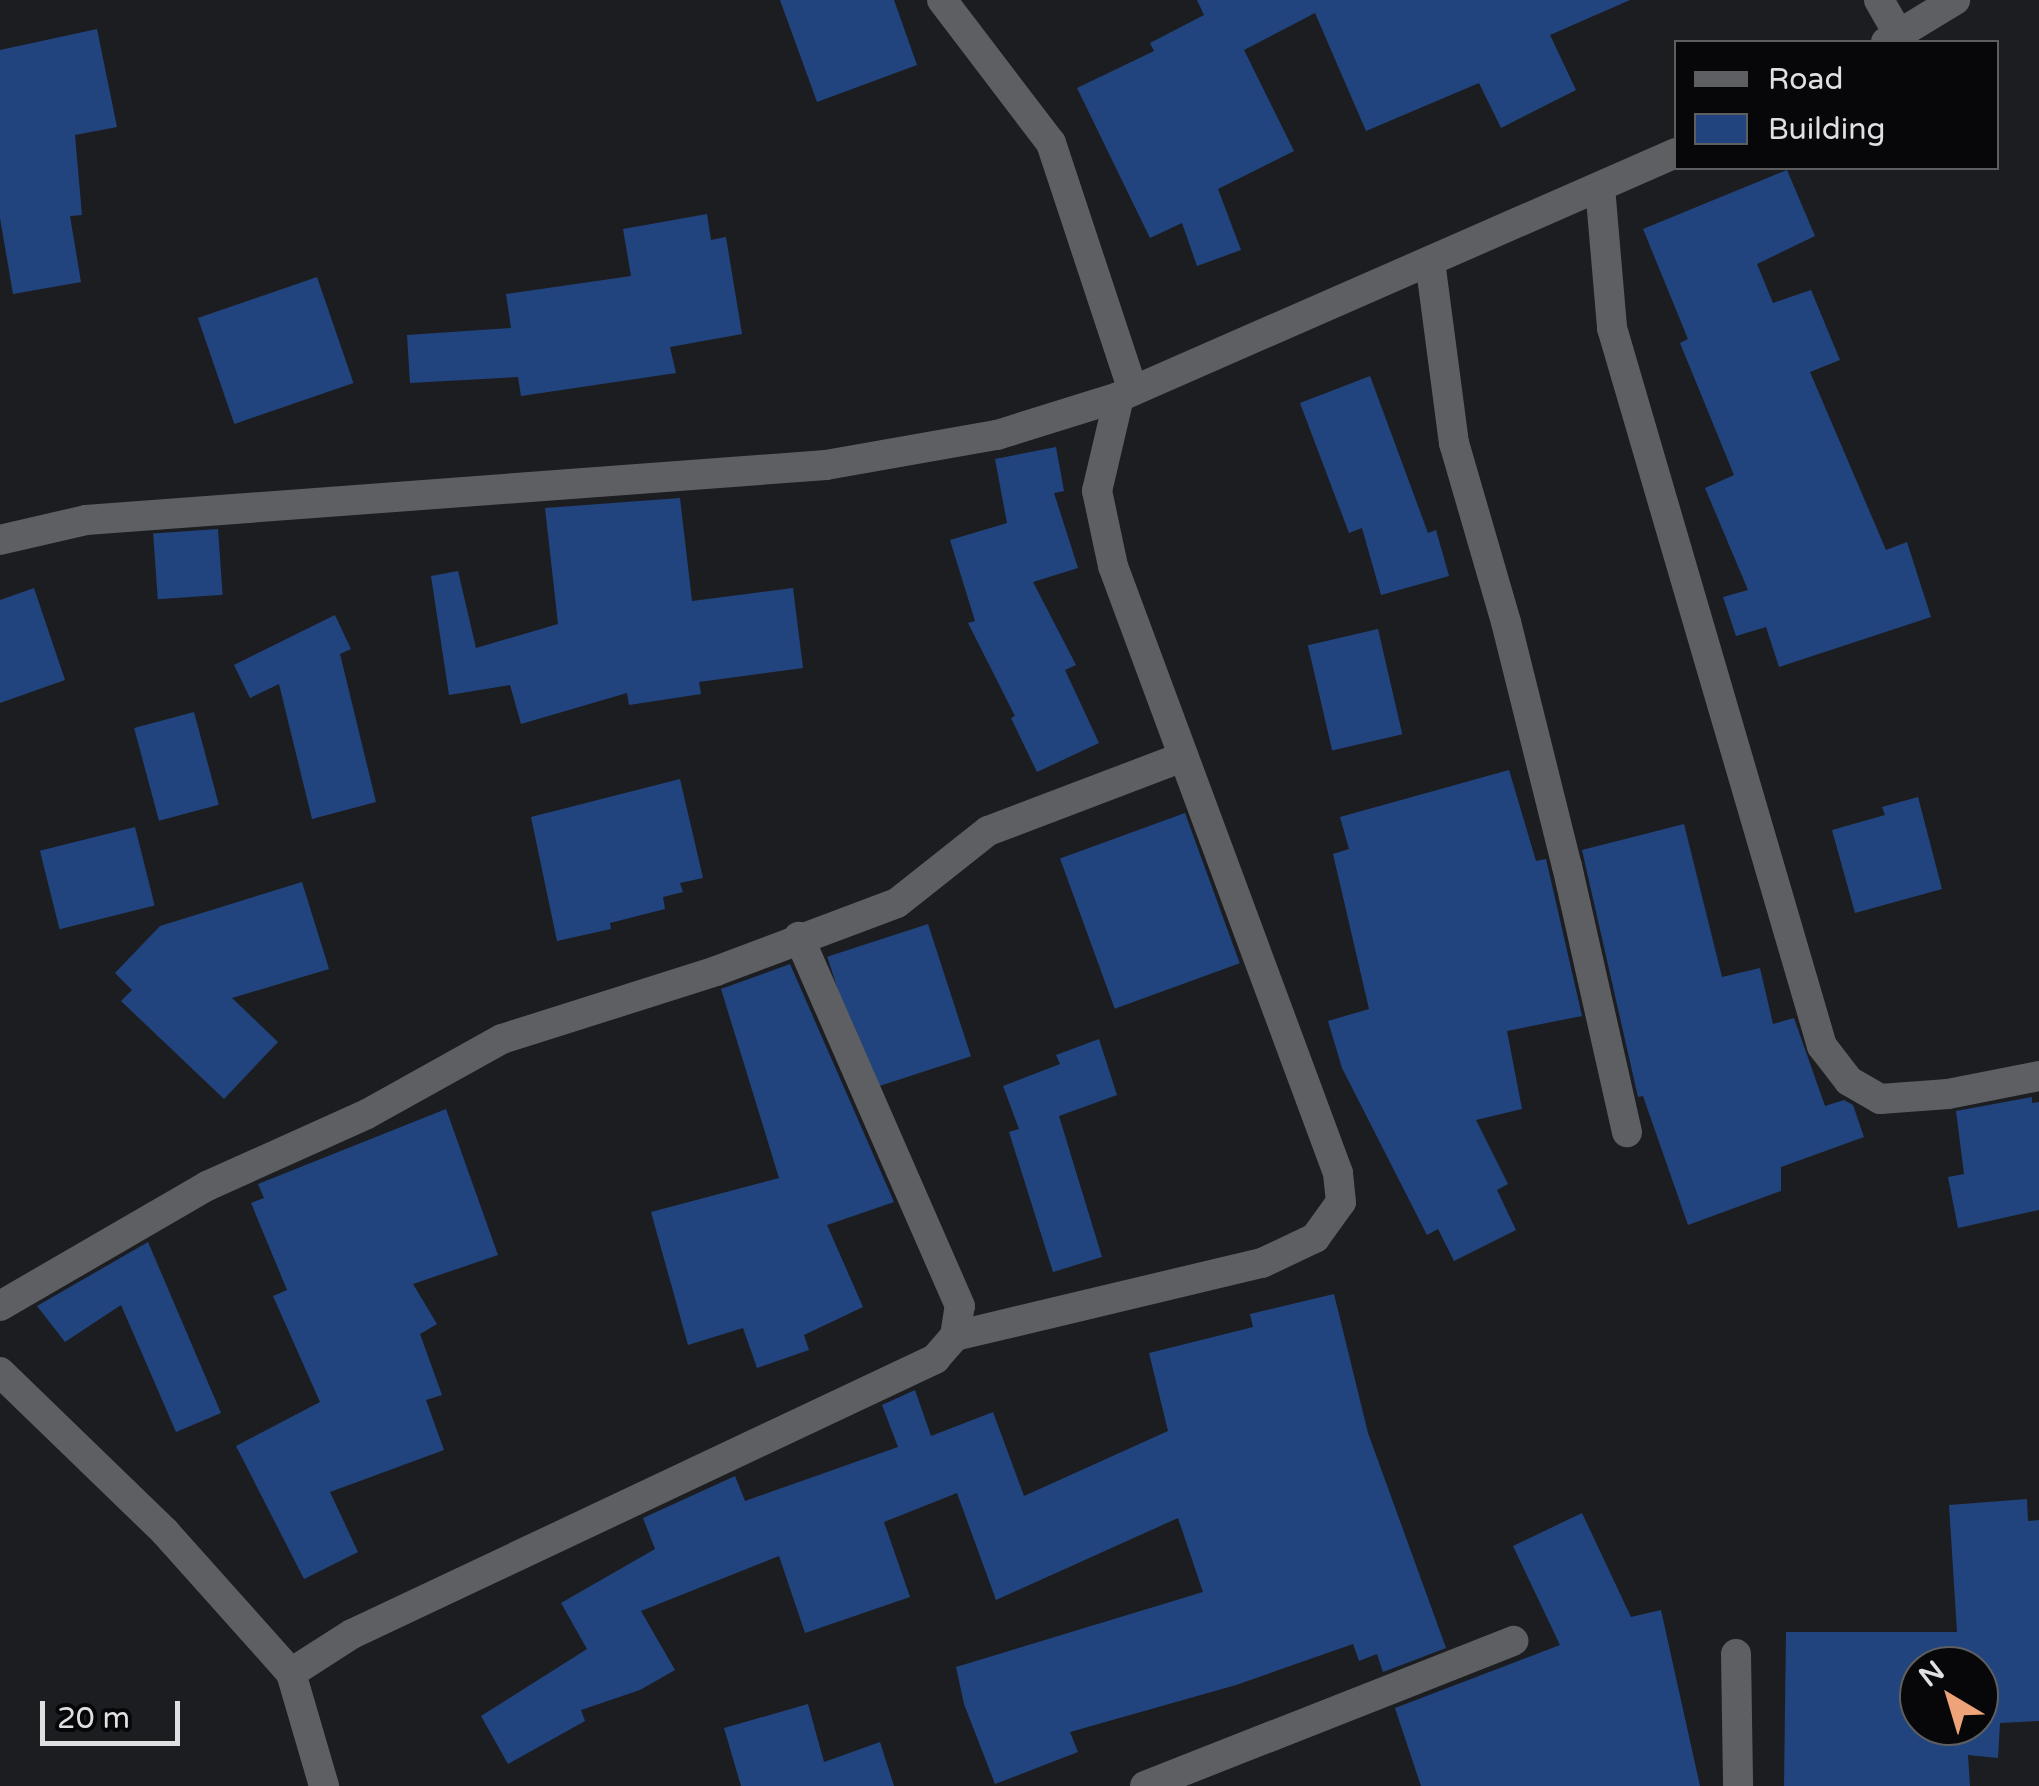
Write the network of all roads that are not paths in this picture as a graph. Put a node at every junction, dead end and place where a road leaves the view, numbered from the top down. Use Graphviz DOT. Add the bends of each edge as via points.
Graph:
graph roads {
  1 [pos="942,0"];
  2 [pos="1879,0"];
  3 [pos="1955,0"];
  4 [pos="1892,39"];
  5 [pos="1674,154"];
  6 [pos="1600,187"];
  7 [pos="1430,262"];
  8 [pos="1126,394"];
  9 [pos="0,540"];
  10 [pos="1183,758"];
  11 [pos="800,937"];
  12 [pos="2039,1076"];
  13 [pos="1627,1132"];
  14 [pos="0,1306"];
  15 [pos="955,1336"];
  16 [pos="0,1372"];
  17 [pos="1514,1641"];
  18 [pos="1736,1654"];
  19 [pos="291,1673"];
  20 [pos="324,1786"];
  21 [pos="1145,1786"];
  22 [pos="1738,1786"];
  1 -- 8 [label="street" via="1051,143"];
  2 -- 4 [label="street"];
  3 -- 4 [label="street"];
  5 -- 6 [label="street"];
  6 -- 7 [label="street"];
  6 -- 12 [label="street" via="1612,328 1822,1046 1849,1081 1880,1099"];
  7 -- 8 [label="street"];
  7 -- 13 [label="street" via="1454,443 1567,866"];
  8 -- 9 [label="street" via="997,434 826,465 86,520"];
  8 -- 10 [label="street" via="1097,491 1113,566"];
  10 -- 11 [label="street" via="988,831 897,903"];
  10 -- 15 [label="street" via="1338,1173 1340,1202 1315,1238 1262,1263"];
  11 -- 14 [label="street" via="502,1039 367,1114 207,1186"];
  11 -- 15 [label="street" via="960,1306"];
  15 -- 19 [label="street" via="935,1359 352,1634"];
  16 -- 19 [label="street" via="165,1532"];
  17 -- 21 [label="street"];
  18 -- 22 [label="street"];
  19 -- 20 [label="street"];
}
